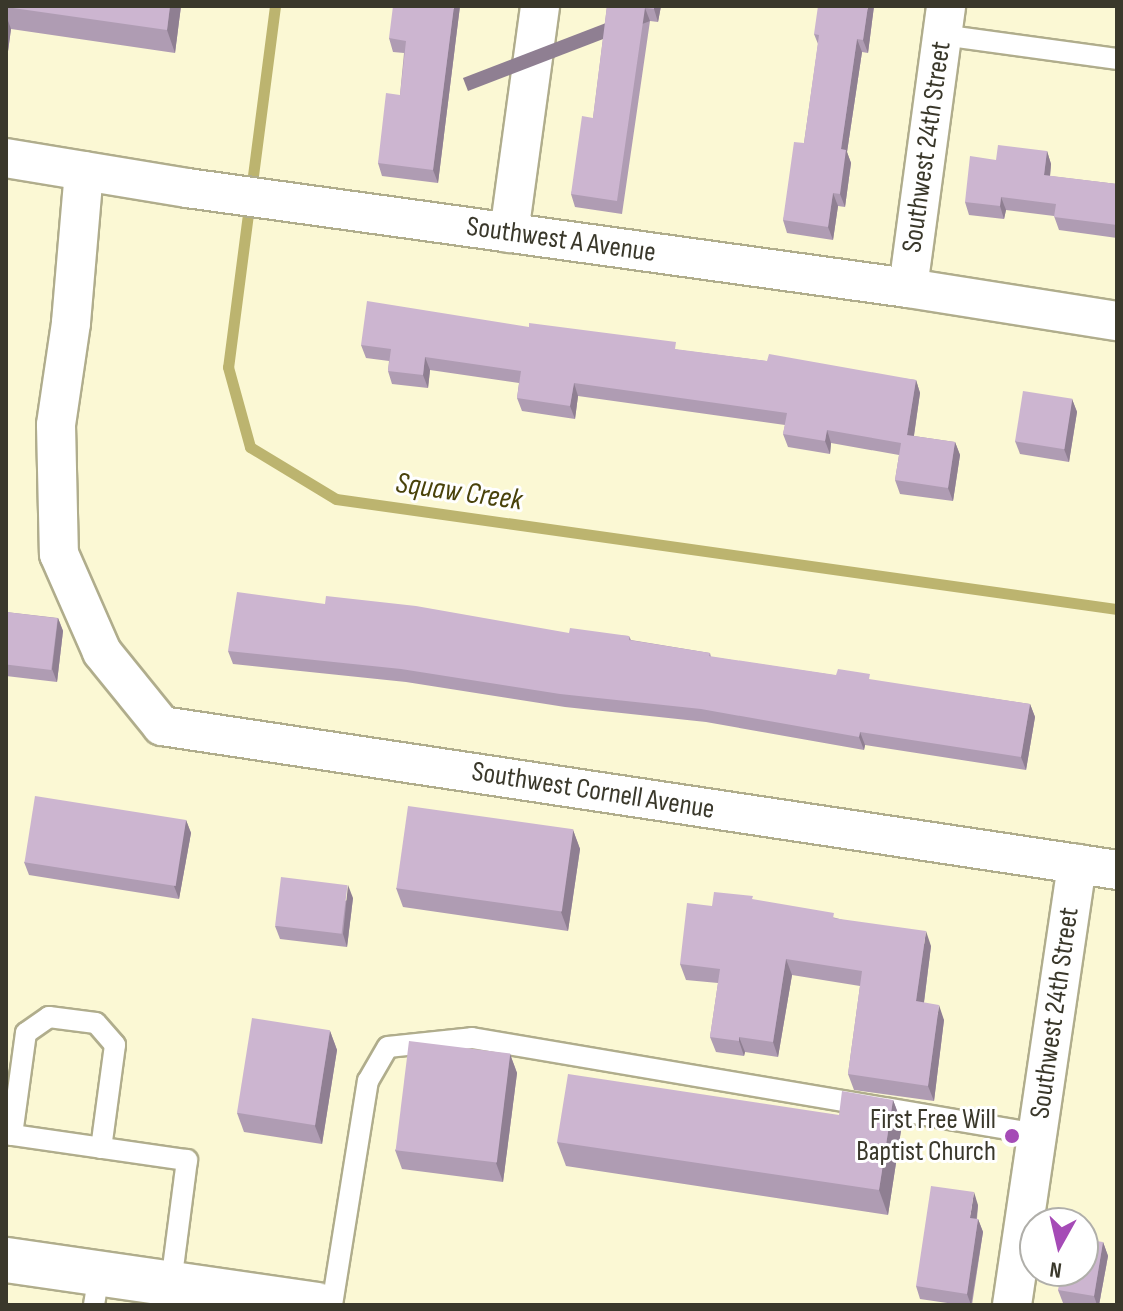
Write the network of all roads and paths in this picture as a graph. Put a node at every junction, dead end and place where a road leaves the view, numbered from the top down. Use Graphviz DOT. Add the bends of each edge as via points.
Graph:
graph roads {
  1 [pos="540,6"];
  2 [pos="944,21"];
  3 [pos="1117,59"];
  4 [pos="6,158"];
  5 [pos="84,171"];
  6 [pos="509,233"];
  7 [pos="908,288"];
  8 [pos="1117,321"];
  9 [pos="1077,864"];
  10 [pos="1117,870"];
  11 [pos="9,1134"];
  12 [pos="1038,1134"];
  13 [pos="101,1148"];
  14 [pos="6,1260"];
  15 [pos="171,1283"];
  16 [pos="97,1289"];
  17 [pos="317,1305"];
  18 [pos="332,1305"];
  19 [pos="1012,1305"];
  1 -- 6 [label="street"];
  2 -- 3 [label="lane"];
  2 -- 7 [label="street, Southwest 24th Street"];
  4 -- 5 [label="street, Southwest A Avenue"];
  5 -- 6 [label="street, Southwest A Avenue"];
  5 -- 9 [label="street, Southwest Cornell Avenue" via="56,425 59,554 102,652 162,726"];
  6 -- 7 [label="street, Southwest A Avenue"];
  7 -- 8 [label="street, Southwest A Avenue"];
  9 -- 10 [label="street, Southwest Cornell Avenue"];
  9 -- 12 [label="street, Southwest 24th Street"];
  11 -- 13 [label="lane"];
  11 -- 13 [label="lane" via="26,1033 49,1017 96,1023 115,1045"];
  12 -- 18 [label="lane" via="472,1038 388,1047 368,1081"];
  12 -- 19 [label="street, Southwest 24th Street"];
  13 -- 15 [label="lane" via="187,1160"];
  14 -- 16 [label="main road"];
  15 -- 16 [label="main road"];
  15 -- 17 [label="main road"];
}
